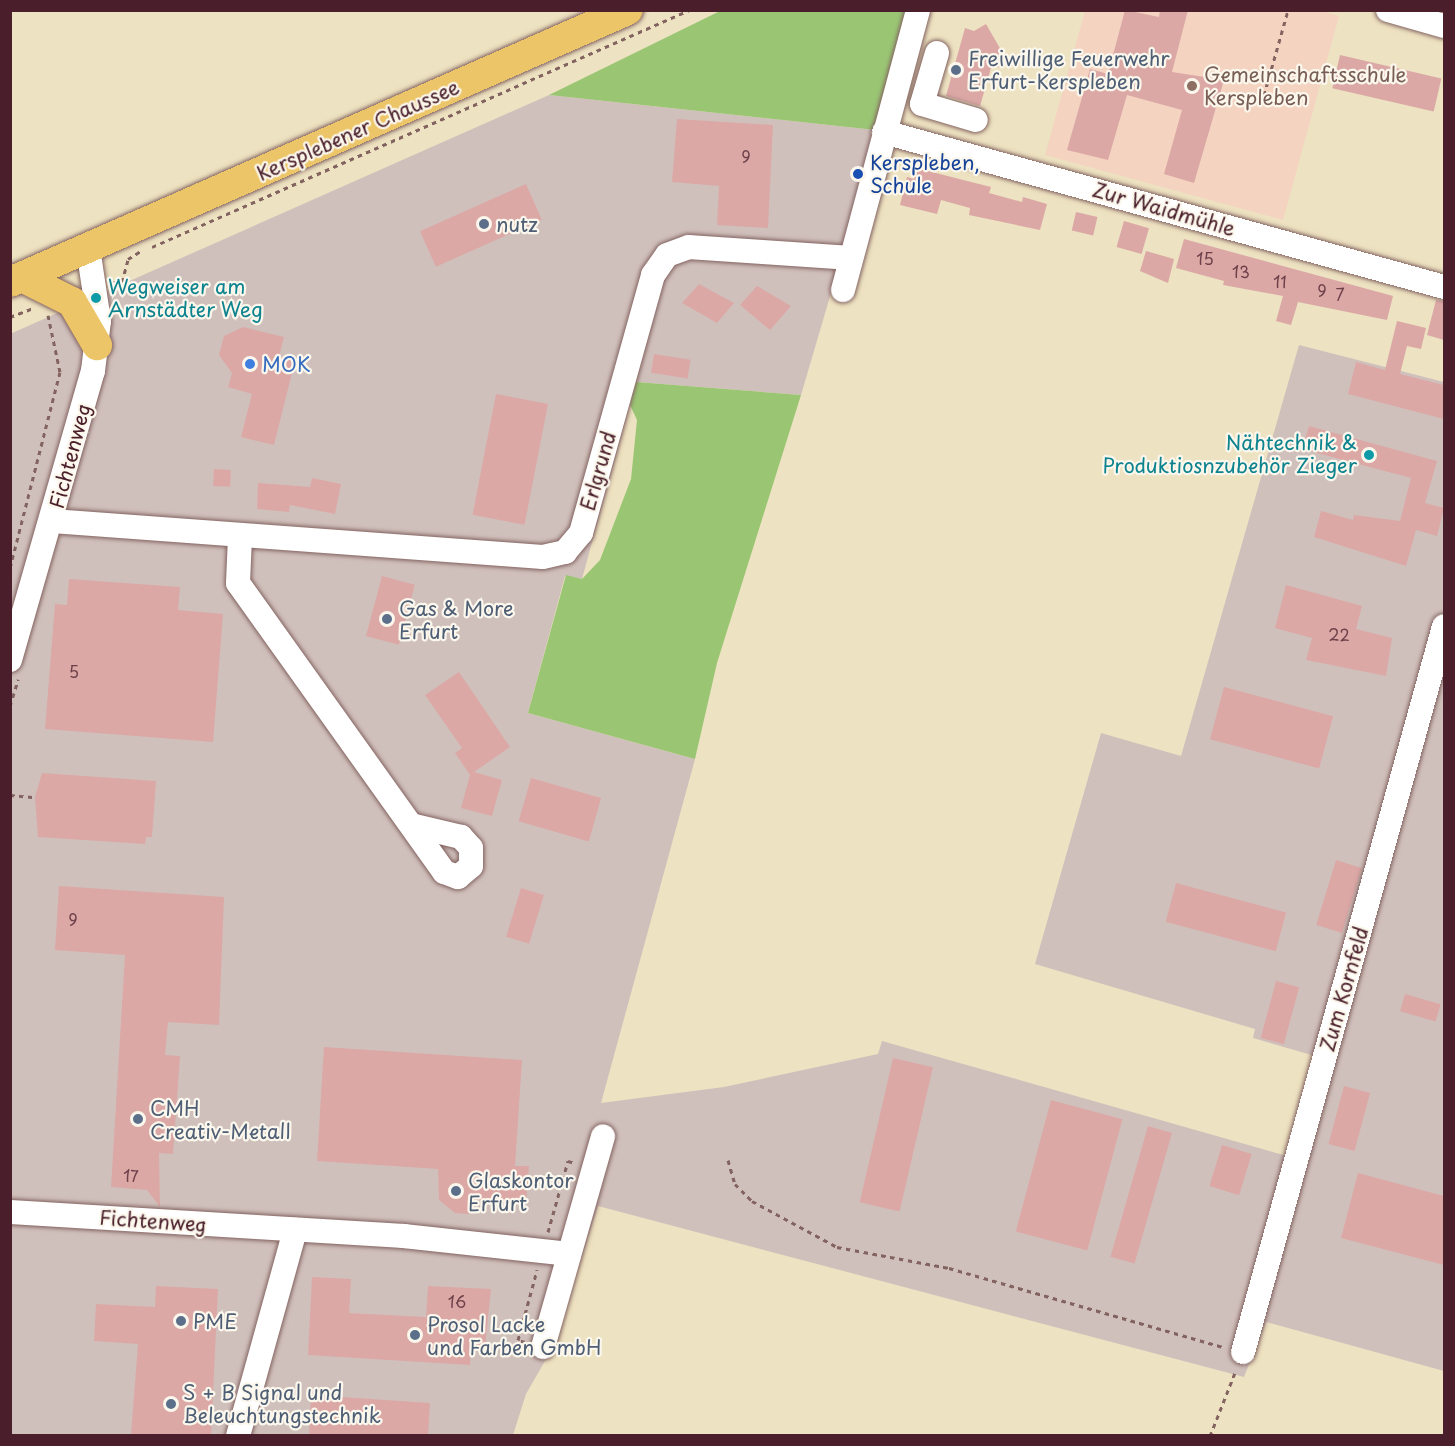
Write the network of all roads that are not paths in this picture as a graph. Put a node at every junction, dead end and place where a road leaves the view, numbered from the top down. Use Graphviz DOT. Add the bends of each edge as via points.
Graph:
graph roads {
  1 [pos="628,10"];
  2 [pos="918,10"];
  3 [pos="1388,10"];
  4 [pos="1444,26"];
  5 [pos="903,66"];
  6 [pos="976,120"];
  7 [pos="884,132"];
  8 [pos="88,248"];
  9 [pos="851,258"];
  10 [pos="16,279"];
  11 [pos="1444,287"];
  12 [pos="843,290"];
  13 [pos="97,345"];
  14 [pos="52,521"];
  15 [pos="240,537"];
  16 [pos="1444,626"];
  17 [pos="10,660"];
  18 [pos="411,825"];
  19 [pos="603,1136"];
  20 [pos="10,1212"];
  21 [pos="295,1230"];
  22 [pos="569,1254"];
  23 [pos="543,1347"];
  24 [pos="1243,1352"];
  25 [pos="238,1436"];
  1 -- 8 [label="main road, Kersplebener Chaussee"];
  2 -- 5 [label="street"];
  3 -- 4 [label="street"];
  5 -- 6 [label="street" via="934,64 922,104"];
  5 -- 7 [label="street"];
  7 -- 9 [label="street"];
  7 -- 11 [label="street, Zur Waidmühle"];
  8 -- 10 [label="main road, Kersplebener Chaussee"];
  8 -- 13 [label="street, Fichtenweg" via="96,281"];
  9 -- 12 [label="street"];
  9 -- 15 [label="street, Erlgrund" via="689,248 667,255 653,275 581,532 566,552 543,557"];
  10 -- 13 [label="main road" via="72,302"];
  13 -- 14 [label="street, Fichtenweg"];
  14 -- 15 [label="street, Erlgrund"];
  14 -- 17 [label="street, Fichtenweg"];
  15 -- 18 [label="street" via="238,582"];
  16 -- 24 [label="street, Zum Kornfeld"];
  19 -- 22 [label="street"];
  20 -- 21 [label="street, Fichtenweg"];
  21 -- 22 [label="street, Fichtenweg"];
  21 -- 25 [label="street"];
  22 -- 23 [label="street"];
}
